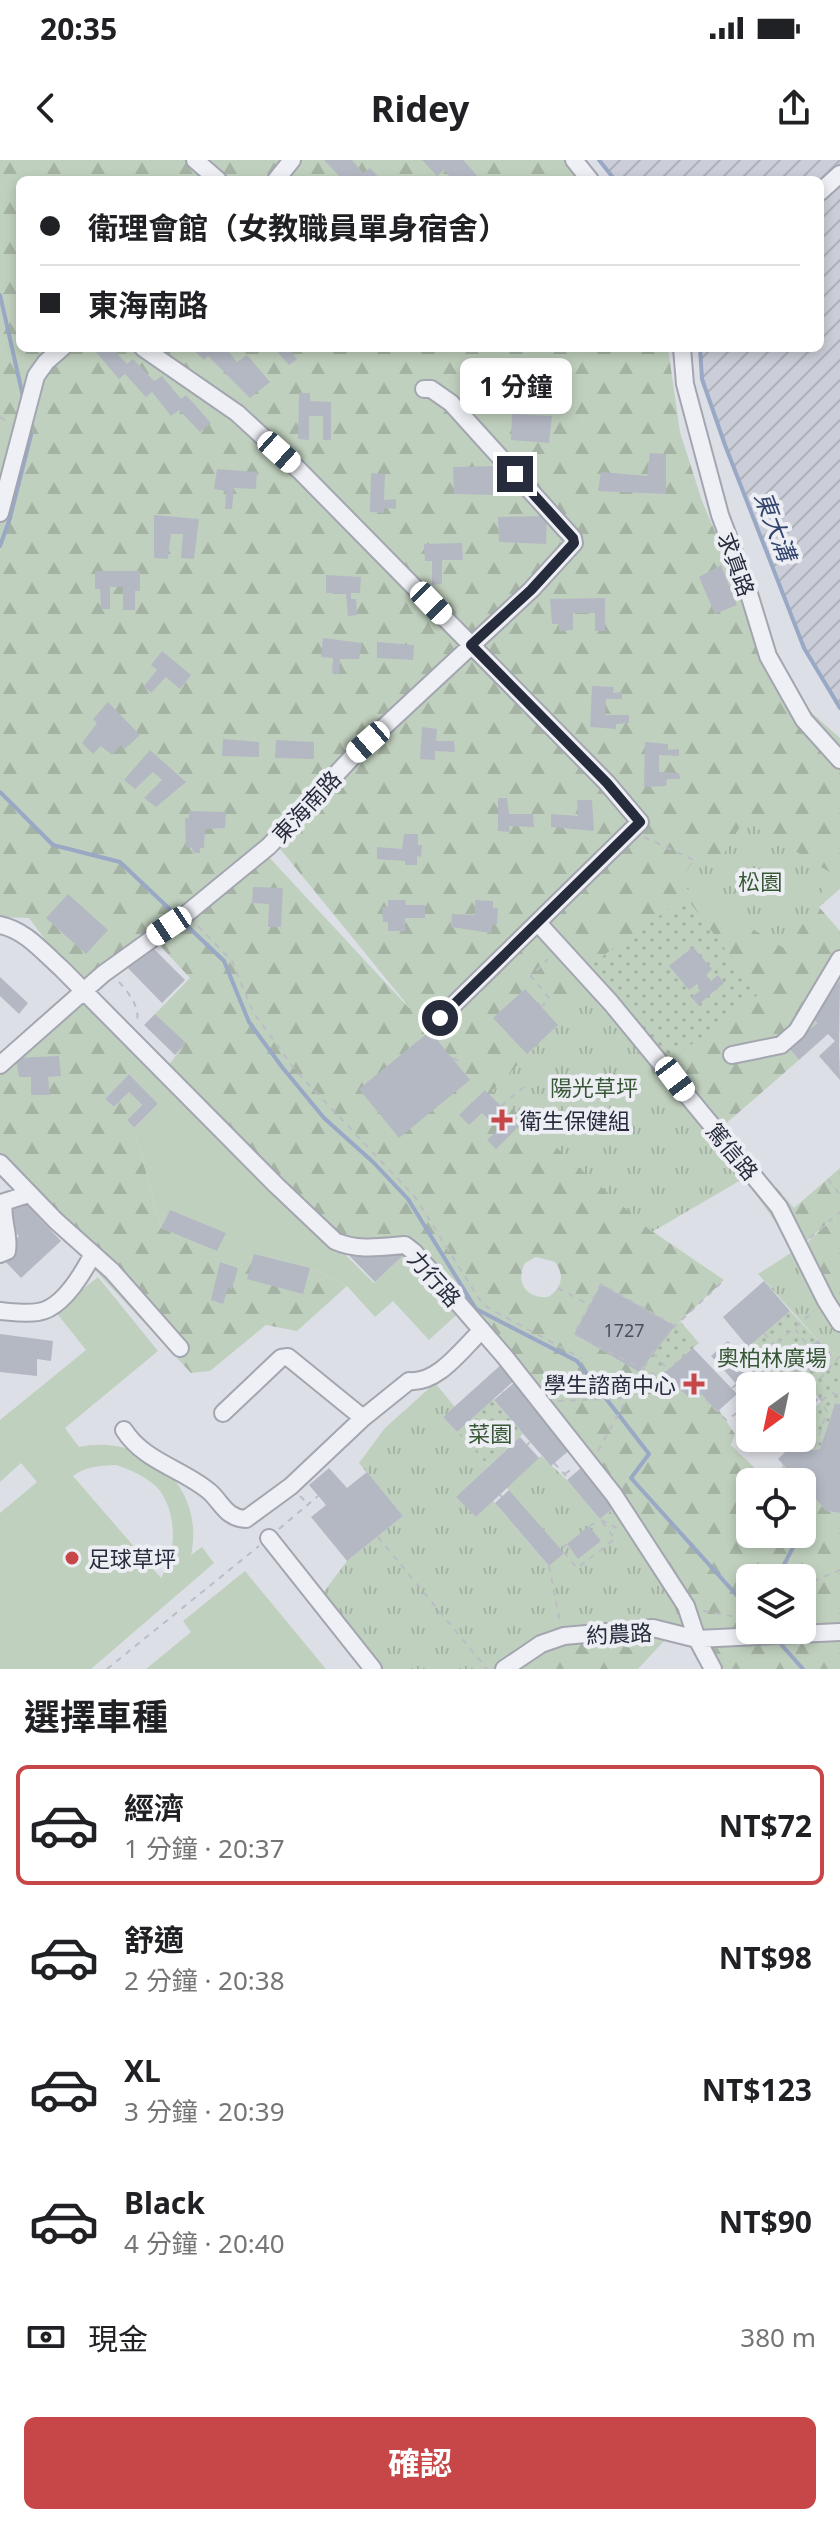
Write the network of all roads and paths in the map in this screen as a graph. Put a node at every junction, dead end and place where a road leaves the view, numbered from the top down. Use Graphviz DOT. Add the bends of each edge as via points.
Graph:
graph roads {
  1 [pos="195,160"];
  2 [pos="574,160"];
  3 [pos="840,174"];
  4 [pos="213,176"];
  5 [pos="587,176"];
  6 [pos="824,188"];
  7 [pos="57,352"];
  8 [pos="149,352"];
  9 [pos="682,352"];
  10 [pos="424,389"];
  11 [pos="0,513"];
  12 [pos="471,645"];
  13 [pos="840,760"];
  14 [pos="632,832"];
  15 [pos="694,860"];
  16 [pos="185,915"];
  17 [pos="538,923"];
  18 [pos="0,925"];
  19 [pos="561,947"];
  20 [pos="840,959"];
  21 [pos="103,974"];
  22 [pos="84,991"];
  23 [pos="541,1007"];
  24 [pos="440,1018"];
  25 [pos="136,1025"];
  26 [pos="732,1055"];
  27 [pos="453,1058"];
  28 [pos="464,1064"];
  29 [pos="0,1065"];
  30 [pos="524,1087"];
  31 [pos="501,1106"];
  32 [pos="0,1163"];
  33 [pos="828,1179"];
  34 [pos="29,1194"];
  35 [pos="840,1195"];
  36 [pos="840,1212"];
  37 [pos="800,1247"];
  38 [pos="0,1254"];
  39 [pos="93,1254"];
  40 [pos="724,1280"];
  41 [pos="558,1288"];
  42 [pos="826,1301"];
  43 [pos="589,1305"];
  44 [pos="0,1311"];
  45 [pos="840,1323"];
  46 [pos="675,1326"];
  47 [pos="795,1328"];
  48 [pos="482,1330"];
  49 [pos="764,1333"];
  50 [pos="773,1347"];
  51 [pos="809,1347"];
  52 [pos="180,1348"];
  53 [pos="652,1353"];
  54 [pos="840,1356"];
  55 [pos="581,1358"];
  56 [pos="750,1366"];
  57 [pos="668,1370"];
  58 [pos="796,1372"];
  59 [pos="816,1383"];
  60 [pos="736,1385"];
  61 [pos="732,1388"];
  62 [pos="816,1394"];
  63 [pos="629,1398"];
  64 [pos="840,1399"];
  65 [pos="554,1401"];
  66 [pos="822,1401"];
  67 [pos="223,1413"];
  68 [pos="736,1414"];
  69 [pos="363,1418"];
  70 [pos="124,1430"];
  71 [pos="816,1443"];
  72 [pos="554,1463"];
  73 [pos="590,1464"];
  74 [pos="568,1478"];
  75 [pos="318,1496"];
  76 [pos="589,1526"];
  77 [pos="378,1537"];
  78 [pos="269,1538"];
  79 [pos="567,1544"];
  80 [pos="549,1566"];
  81 [pos="840,1570"];
  82 [pos="816,1580"];
  83 [pos="555,1610"];
  84 [pos="736,1614"];
  85 [pos="690,1615"];
  86 [pos="840,1632"];
  87 [pos="697,1639"];
  88 [pos="107,1669"];
  89 [pos="373,1669"];
  90 [pos="487,1669"];
  91 [pos="504,1669"];
  92 [pos="713,1669"];
  1 -- 4 [label="street"];
  2 -- 5 [label="street"];
  3 -- 6 [label="street"];
  7 -- 11 [label="street" via="36,376"];
  8 -- 12 [label="street" via="248,422"];
  9 -- 13 [label="street, 求真路" via="685,384 720,515 768,656 804,720"];
  10 -- 12 [label="street, 東海南路" via="451,403 574,543"];
  12 -- 14 [label="street" via="636,814 640,822"];
  12 -- 16 [label="street, 東海南路" via="269,846"];
  14 -- 15 [label="path"];
  14 -- 17 [label="street"];
  16 -- 21 [label="street, 東海南路"];
  16 -- 55 [label="path" via="232,961 253,1012 296,1071 415,1197 483,1305"];
  17 -- 19 [label="street, 篤信路"];
  17 -- 24 [label="street"];
  18 -- 22 [label="street, 力行路" via="24,935"];
  19 -- 23 [label="path" via="531,976 549,998"];
  19 -- 37 [label="street, 篤信路" via="779,1207"];
  20 -- 26 [label="street" via="797,1031 781,1045"];
  21 -- 22 [label="street, 東海南路"];
  21 -- 25 [label="path" via="120,983 133,1000"];
  22 -- 29 [label="street, 東海南路"];
  22 -- 48 [label="street, 力行路" via="335,1241 369,1248 405,1245"];
  27 -- 28 [label="path"];
  30 -- 31 [label="path"];
  32 -- 34 [label="street"];
  33 -- 35 [label="path"];
  34 -- 38 [label="street" via="4,1202 9,1238 7,1251"];
  34 -- 39 [label="street"];
  36 -- 37 [label="path"];
  37 -- 42 [label="street, 篤信路"];
  39 -- 44 [label="street" via="81,1278 51,1308"];
  39 -- 52 [label="street"];
  40 -- 46 [label="path"];
  41 -- 43 [label="path"];
  42 -- 45 [label="street, 篤信路"];
  42 -- 47 [label="path"];
  43 -- 46 [label="path" via="601,1284"];
  43 -- 68 [label="path" via="574,1334 653,1374 675,1392 680,1388 687,1394 695,1388 726,1420"];
  46 -- 53 [label="path"];
  47 -- 50 [label="path"];
  47 -- 51 [label="path"];
  48 -- 69 [label="street" via="433,1377 409,1381"];
  48 -- 73 [label="street, 力行路"];
  49 -- 50 [label="path"];
  50 -- 56 [label="path"];
  50 -- 58 [label="path"];
  53 -- 57 [label="path"];
  53 -- 63 [label="path"];
  54 -- 59 [label="path"];
  60 -- 61 [label="path"];
  62 -- 66 [label="path"];
  63 -- 65 [label="path"];
  63 -- 73 [label="path"];
  64 -- 66 [label="path" via="833,1393"];
  66 -- 71 [label="path" via="827,1412"];
  67 -- 69 [label="street" via="288,1357"];
  69 -- 70 [label="street" via="291,1486 246,1519 232,1516 198,1481 180,1475"];
  72 -- 74 [label="path"];
  73 -- 85 [label="street, 力行路"];
  75 -- 78 [label="path"];
  76 -- 79 [label="path" via="600,1519 615,1539 577,1568 561,1549"];
  77 -- 90 [label="path"];
  78 -- 88 [label="path"];
  78 -- 89 [label="street"];
  80 -- 83 [label="path"];
  81 -- 82 [label="path"];
  84 -- 85 [label="path"];
  85 -- 87 [label="street, 力行路"];
  86 -- 87 [label="street, 約農路"];
  87 -- 91 [label="street, 約農路" via="653,1628 564,1636 541,1644"];
  87 -- 92 [label="street, 力行路"];
}
